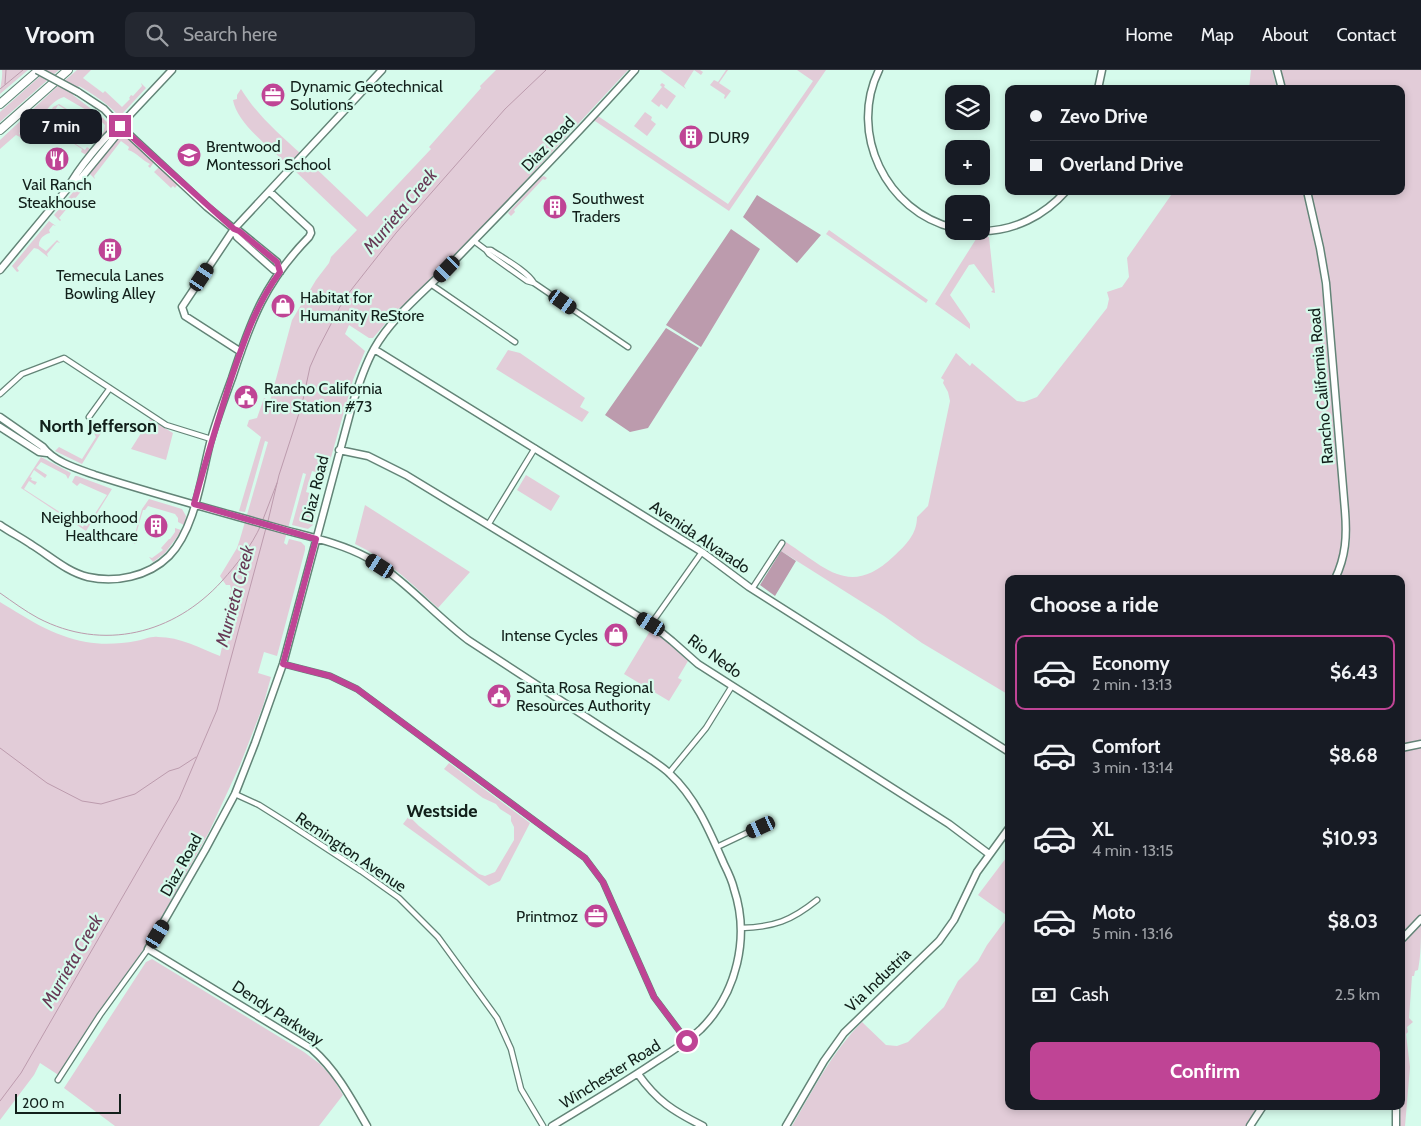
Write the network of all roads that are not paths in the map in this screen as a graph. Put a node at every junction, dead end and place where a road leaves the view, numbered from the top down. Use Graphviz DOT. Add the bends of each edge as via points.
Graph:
graph roads {
  1 [pos="38,70"];
  2 [pos="68,70"];
  3 [pos="172,70"];
  4 [pos="382,70"];
  5 [pos="635,70"];
  6 [pos="879,70"];
  7 [pos="1102,70"];
  8 [pos="1277,70"];
  9 [pos="1099,85"];
  10 [pos="1281,85"];
  11 [pos="0,104"];
  12 [pos="120,126"];
  13 [pos="0,130"];
  14 [pos="270,192"];
  15 [pos="1062,195"];
  16 [pos="1308,195"];
  17 [pos="945,225"];
  18 [pos="234,229"];
  19 [pos="990,230"];
  20 [pos="474,241"];
  21 [pos="0,270"];
  22 [pos="280,272"];
  23 [pos="432,285"];
  24 [pos="515,342"];
  25 [pos="628,347"];
  26 [pos="374,349"];
  27 [pos="241,352"];
  28 [pos="110,388"];
  29 [pos="0,394"];
  30 [pos="0,417"];
  31 [pos="89,417"];
  32 [pos="0,427"];
  33 [pos="211,439"];
  34 [pos="535,448"];
  35 [pos="339,450"];
  36 [pos="47,453"];
  37 [pos="194,504"];
  38 [pos="0,524"];
  39 [pos="488,525"];
  40 [pos="316,539"];
  41 [pos="782,543"];
  42 [pos="702,552"];
  43 [pos="1337,575"];
  44 [pos="752,589"];
  45 [pos="651,624"];
  46 [pos="283,664"];
  47 [pos="732,686"];
  48 [pos="1421,744"];
  49 [pos="1405,747"];
  50 [pos="1005,749"];
  51 [pos="669,773"];
  52 [pos="235,794"];
  53 [pos="770,822"];
  54 [pos="1005,833"];
  55 [pos="717,847"];
  56 [pos="989,854"];
  57 [pos="817,900"];
  58 [pos="1421,920"];
  59 [pos="741,928"];
  60 [pos="1405,936"];
  61 [pos="148,949"];
  62 [pos="687,1041"];
  63 [pos="638,1074"];
  64 [pos="58,1080"];
  65 [pos="1260,1110"];
  66 [pos="1396,1110"];
  67 [pos="367,1126"];
  68 [pos="543,1126"];
  69 [pos="552,1126"];
  70 [pos="703,1126"];
  71 [pos="786,1126"];
  72 [pos="1250,1126"];
  73 [pos="1396,1126"];
  1 -- 11 [label="highway"];
  1 -- 12 [label="street, bridge" via="98,104"];
  2 -- 13 [label="highway"];
  3 -- 12 [label="street"];
  4 -- 14 [label="street"];
  5 -- 20 [label="street, Diaz Road"];
  6 -- 17 [label="street" via="870,95 868,127 880,170 901,198"];
  7 -- 9 [label="street"];
  8 -- 10 [label="street"];
  12 -- 18 [label="street"];
  12 -- 21 [label="street" via="118,133"];
  14 -- 18 [label="street"];
  14 -- 22 [label="street" via="311,233"];
  15 -- 19 [label="street" via="1034,218 1007,228"];
  16 -- 43 [label="street, Rancho California Road" via="1326,282 1346,526 1344,559"];
  18 -- 22 [label="street" via="277,262"];
  18 -- 27 [label="street" via="182,307 185,316"];
  20 -- 23 [label="street, Diaz Road"];
  20 -- 25 [label="street" via="527,281"];
  22 -- 27 [label="street" via="259,304"];
  23 -- 24 [label="street"];
  23 -- 26 [label="street, Diaz Road" via="392,322"];
  26 -- 34 [label="street, Avenida Alvarado"];
  26 -- 35 [label="street, Diaz Road" via="363,371"];
  27 -- 33 [label="street"];
  28 -- 29 [label="street" via="64,358 22,374"];
  28 -- 31 [label="street"];
  28 -- 33 [label="street" via="166,425"];
  30 -- 36 [label="street, Winchester Road"];
  32 -- 36 [label="street, Winchester Road" via="39,452"];
  33 -- 37 [label="street"];
  34 -- 39 [label="street"];
  34 -- 42 [label="street, Avenida Alvarado"];
  35 -- 39 [label="street, Rio Nedo" via="368,456 388,465"];
  35 -- 40 [label="street, Diaz Road"];
  36 -- 37 [label="street, Winchester Road" via="95,475"];
  37 -- 38 [label="street" via="185,532 168,556 149,569 116,580 75,572"];
  37 -- 40 [label="street, Winchester Road"];
  39 -- 45 [label="street, Rio Nedo"];
  40 -- 46 [label="street, Diaz Road"];
  40 -- 51 [label="street, Winchester Road" via="354,552 380,566 468,640"];
  41 -- 44 [label="street"];
  42 -- 44 [label="street, Avenida Alvarado"];
  42 -- 45 [label="street"];
  44 -- 50 [label="street, Avenida Alvarado"];
  45 -- 47 [label="street, Rio Nedo" via="698,664"];
  46 -- 52 [label="street, Diaz Road"];
  46 -- 62 [label="street" via="330,676 357,689 585,858 603,882 654,997"];
  47 -- 51 [label="street" via="706,728"];
  47 -- 56 [label="street, Rio Nedo" via="942,820"];
  48 -- 49 [label="street"];
  51 -- 55 [label="street, Winchester Road" via="698,809"];
  52 -- 61 [label="street, Diaz Road"];
  52 -- 68 [label="street, Remington Avenue" via="259,805 388,889 438,937 497,1018 511,1049 521,1088"];
  53 -- 55 [label="street"];
  54 -- 56 [label="street, Via Industria"];
  55 -- 59 [label="street, Winchester Road" via="734,889"];
  56 -- 71 [label="street, Via Industria" via="947,931 836,1042"];
  57 -- 59 [label="street" via="776,925"];
  58 -- 60 [label="street"];
  59 -- 62 [label="street, Winchester Road" via="737,963 726,993 707,1022"];
  61 -- 64 [label="street, Diaz Road" via="100,1014"];
  61 -- 67 [label="street, Dendy Parkway" via="312,1049 328,1064"];
  62 -- 63 [label="street, Winchester Road"];
  63 -- 69 [label="street, Winchester Road"];
  63 -- 70 [label="street" via="657,1098"];
  65 -- 72 [label="street"];
  66 -- 73 [label="street"];
}
